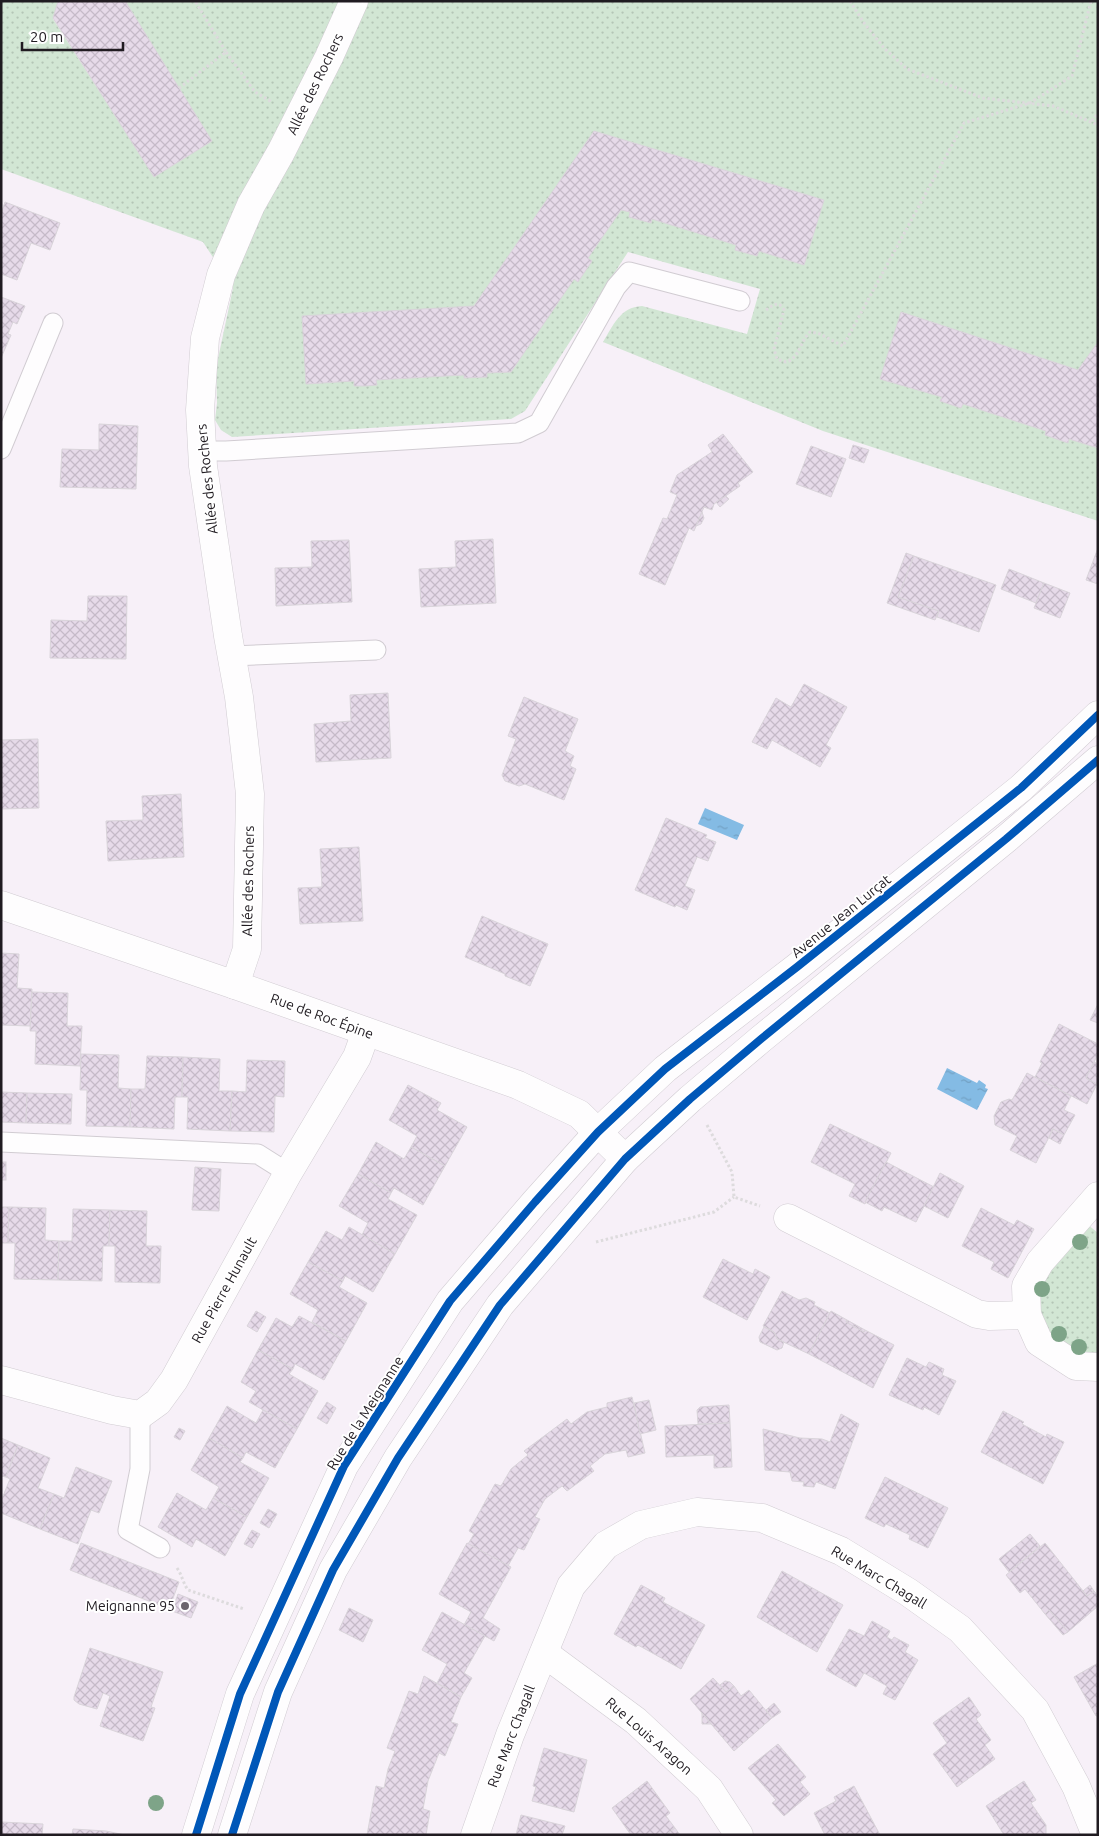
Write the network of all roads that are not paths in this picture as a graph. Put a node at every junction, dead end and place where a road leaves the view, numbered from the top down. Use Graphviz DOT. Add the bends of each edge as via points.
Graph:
graph roads {
  1 [pos="354,1"];
  2 [pos="740,300"];
  3 [pos="53,323"];
  4 [pos="1,450"];
  5 [pos="202,451"];
  6 [pos="376,650"];
  7 [pos="232,656"];
  8 [pos="1098,715"];
  9 [pos="1098,760"];
  10 [pos="1,906"];
  11 [pos="235,985"];
  12 [pos="366,1032"];
  13 [pos="598,1132"];
  14 [pos="1,1142"];
  15 [pos="625,1159"];
  16 [pos="288,1173"];
  17 [pos="1098,1196"];
  18 [pos="788,1218"];
  19 [pos="1027,1315"];
  20 [pos="1098,1367"];
  21 [pos="1,1380"];
  22 [pos="140,1414"];
  23 [pos="160,1548"];
  24 [pos="544,1653"];
  25 [pos="196,1835"];
  26 [pos="232,1835"];
  27 [pos="475,1835"];
  28 [pos="739,1835"];
  29 [pos="1096,1835"];
  1 -- 5 [label="street, Allée des Rochers" via="293,129 251,206 222,275 205,338 200,410"];
  2 -- 5 [label="lane" via="629,272 616,287 539,423 518,433"];
  3 -- 4 [label="lane"];
  5 -- 7 [label="street, Allée des Rochers"];
  6 -- 7 [label="lane"];
  7 -- 11 [label="street, Allée des Rochers" via="250,794 247,949"];
  8 -- 13 [label="street, Avenue Jean Lurçat" via="1021,788 665,1069"];
  9 -- 15 [label="street" via="761,1038"];
  10 -- 11 [label="street, Rue de Roc Épine"];
  11 -- 12 [label="street, Rue de Roc Épine"];
  12 -- 13 [label="street, Rue de Roc Épine" via="518,1085 579,1114"];
  12 -- 16 [label="street, Rue Pierre Hunault" via="357,1057"];
  13 -- 15 [label="street, Rue de Roc Épine"];
  13 -- 25 [label="street, Rue de la Meignanne" via="450,1301 344,1466 240,1694"];
  14 -- 16 [label="lane" via="258,1154"];
  15 -- 26 [label="street" via="500,1305 398,1458 333,1570 278,1692"];
  16 -- 22 [label="street, Rue Pierre Hunault" via="174,1380 158,1402"];
  17 -- 19 [label="street" via="1040,1262 1026,1286"];
  18 -- 19 [label="street" via="977,1314"];
  19 -- 20 [label="street" via="1039,1342 1076,1366"];
  21 -- 22 [label="street" via="112,1410"];
  22 -- 23 [label="lane" via="140,1468 128,1530"];
  24 -- 27 [label="street, Rue Marc Chagall" via="510,1735"];
  24 -- 28 [label="street, Rue Louis Aragon" via="636,1721 709,1789"];
  24 -- 29 [label="street, Rue Marc Chagall" via="571,1586 606,1545 641,1525 696,1512 762,1518 841,1551 960,1629 1035,1710 1076,1786"];
}
